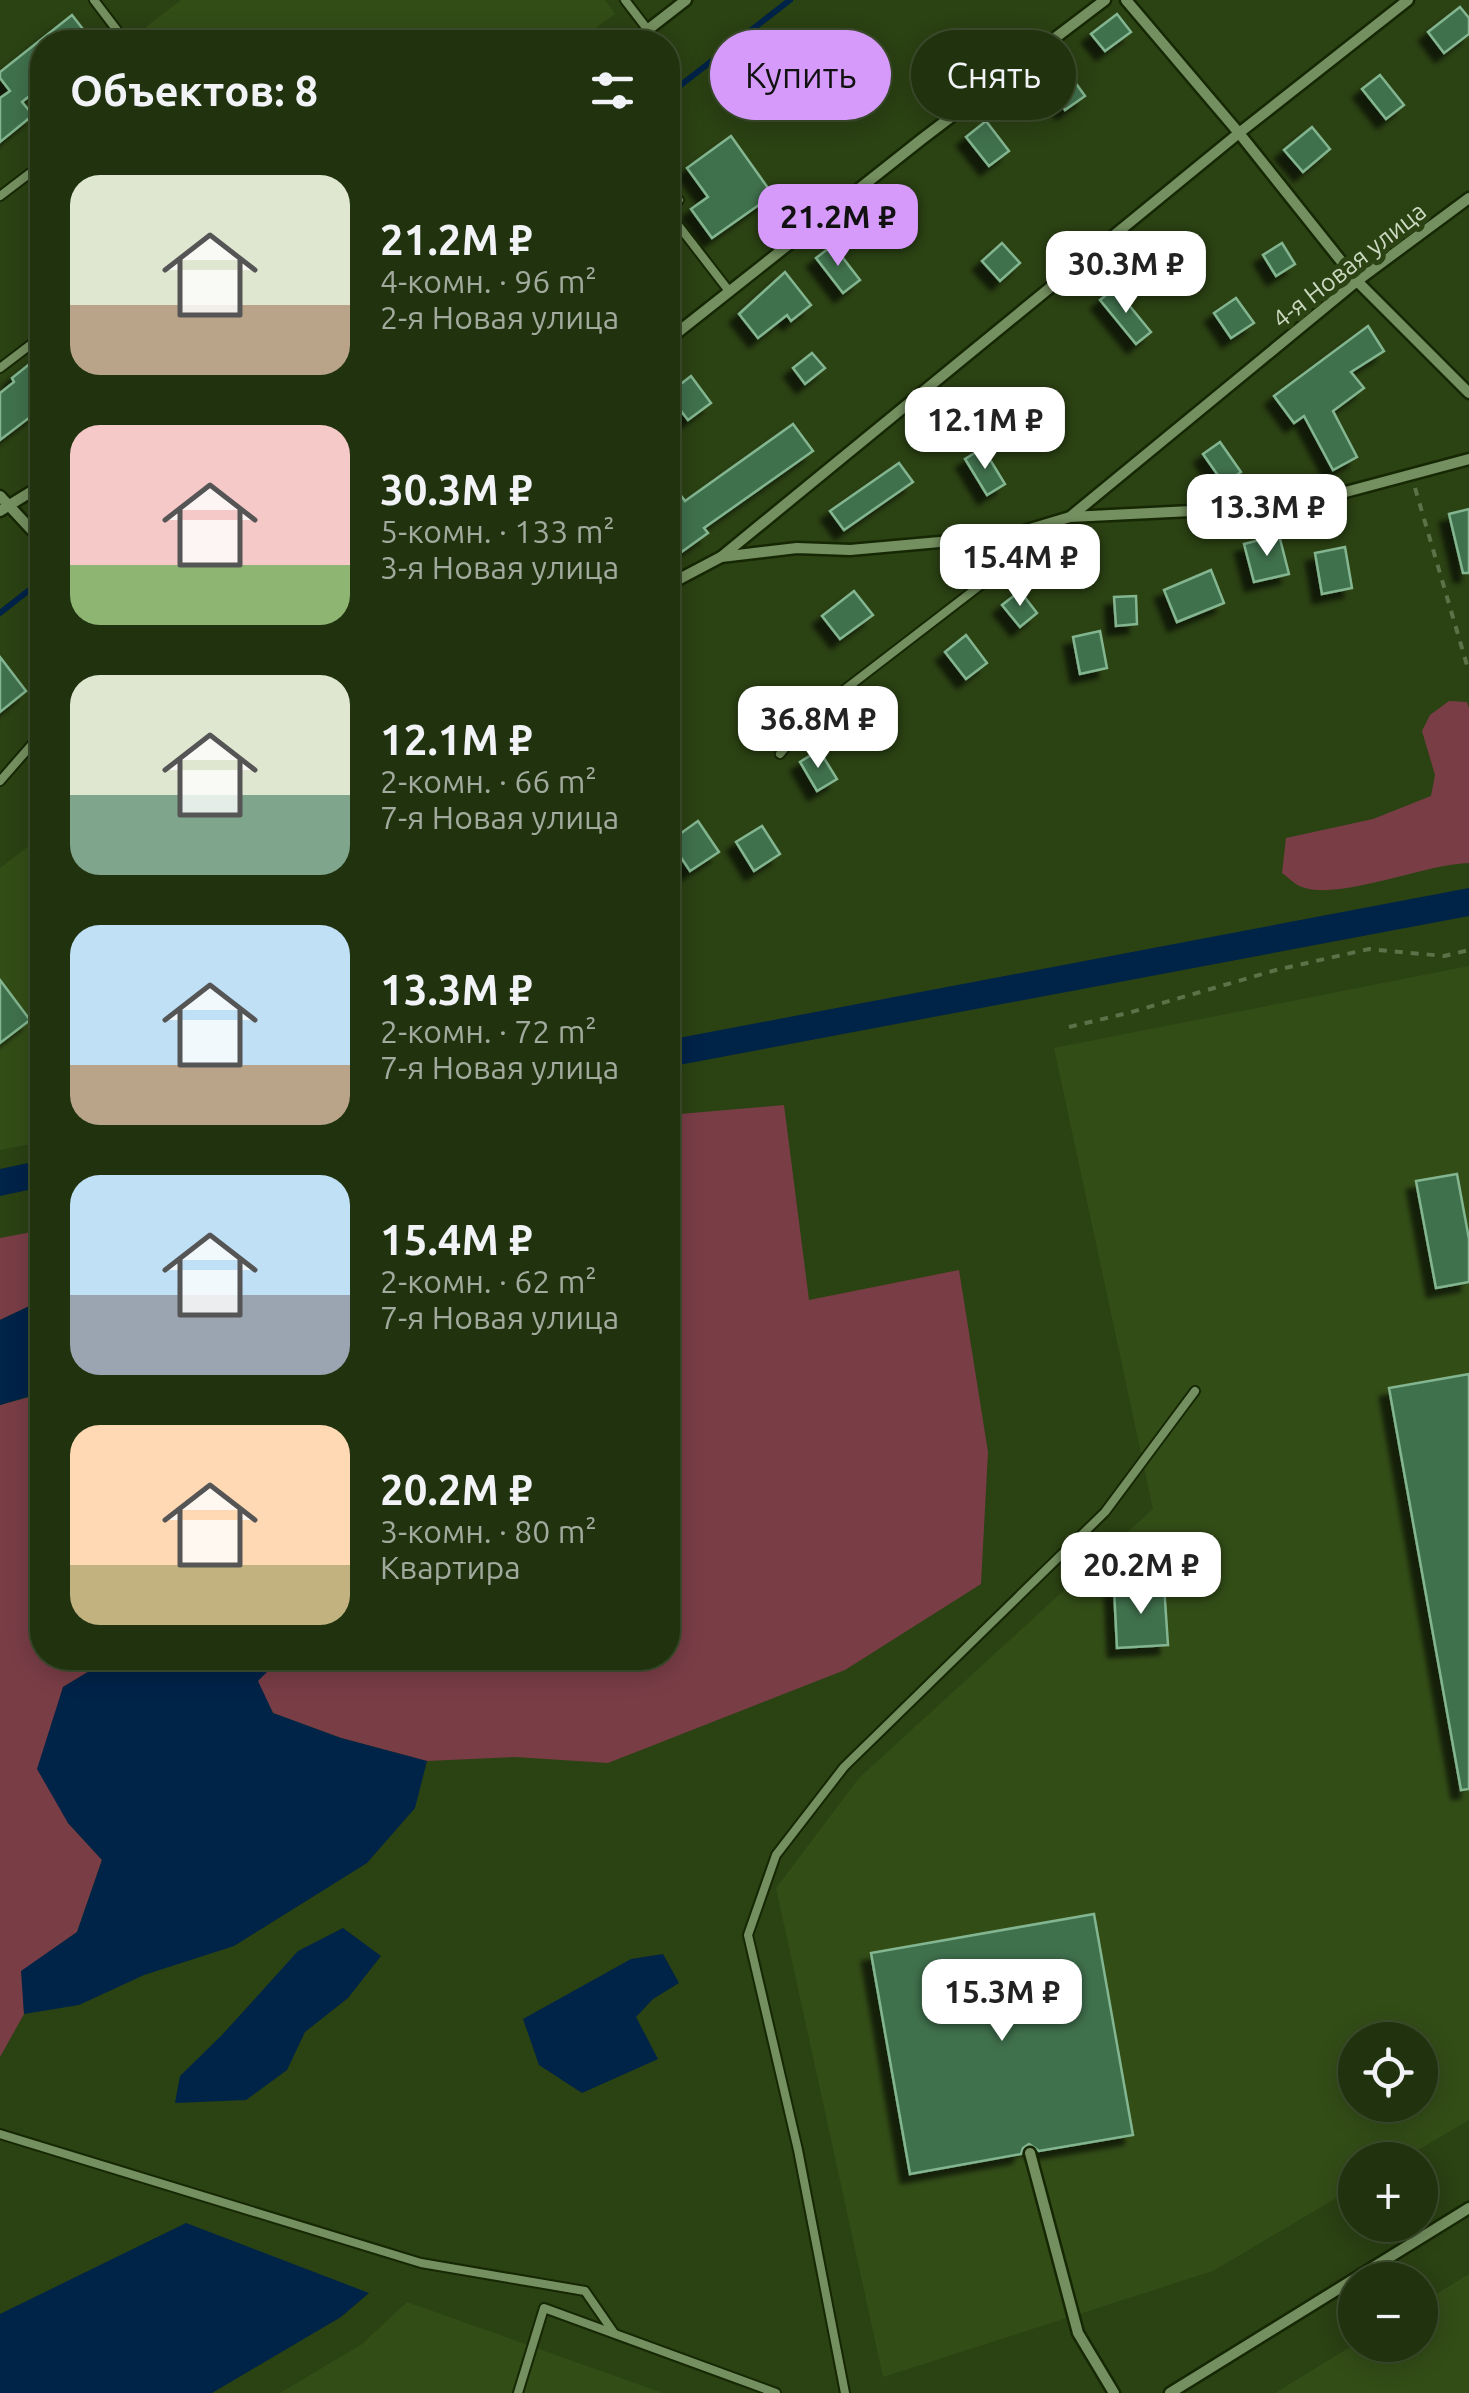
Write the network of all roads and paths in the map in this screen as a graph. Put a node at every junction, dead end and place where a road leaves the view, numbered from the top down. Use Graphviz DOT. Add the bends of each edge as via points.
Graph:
graph roads {
  1 [pos="94,0"];
  2 [pos="625,0"];
  3 [pos="686,0"];
  4 [pos="1105,0"];
  5 [pos="1126,0"];
  6 [pos="1408,0"];
  7 [pos="117,30"];
  8 [pos="648,30"];
  9 [pos="1239,133"];
  10 [pos="30,173"];
  11 [pos="0,196"];
  12 [pos="1469,198"];
  13 [pos="680,227"];
  14 [pos="1357,281"];
  15 [pos="730,292"];
  16 [pos="680,331"];
  17 [pos="30,345"];
  18 [pos="0,368"];
  19 [pos="1469,393"];
  20 [pos="1469,458"];
  21 [pos="1411,474"];
  22 [pos="30,492"];
  23 [pos="0,496"];
  24 [pos="5,508"];
  25 [pos="1070,517"];
  26 [pos="1038,526"];
  27 [pos="30,530"];
  28 [pos="721,556"];
  29 [pos="680,578"];
  30 [pos="1469,672"];
  31 [pos="30,747"];
  32 [pos="780,754"];
  33 [pos="0,781"];
  34 [pos="1469,950"];
  35 [pos="1069,1027"];
  36 [pos="1195,1392"];
  37 [pos="0,2134"];
  38 [pos="1030,2153"];
  39 [pos="1469,2208"];
  40 [pos="614,2334"];
  41 [pos="518,2393"];
  42 [pos="776,2393"];
  43 [pos="845,2393"];
  44 [pos="1114,2393"];
  45 [pos="1170,2393"];
  1 -- 7 [label="lane"];
  2 -- 8 [label="lane"];
  3 -- 8 [label="street"];
  4 -- 15 [label="street"];
  5 -- 9 [label="street"];
  6 -- 9 [label="street"];
  9 -- 14 [label="street"];
  9 -- 28 [label="street"];
  10 -- 11 [label="lane"];
  12 -- 14 [label="street, 4-я Новая улица"];
  13 -- 15 [label="lane"];
  14 -- 19 [label="street"];
  14 -- 25 [label="street, 4-я Новая улица"];
  15 -- 16 [label="street"];
  17 -- 18 [label="lane"];
  20 -- 21 [label="street"];
  21 -- 25 [label="street" via="1293,506"];
  21 -- 30 [label="path"];
  22 -- 24 [label="street"];
  23 -- 24 [label="street"];
  24 -- 27 [label="street"];
  25 -- 26 [label="street"];
  26 -- 28 [label="street" via="1007,536"];
  26 -- 32 [label="lane" via="1021,554 813,714"];
  28 -- 29 [label="street"];
  31 -- 33 [label="lane"];
  34 -- 35 [label="path" via="1444,956 1369,949"];
  36 -- 43 [label="lane" via="1105,1512 844,1767 776,1855 748,1934"];
  37 -- 40 [label="lane" via="421,2263 585,2291"];
  38 -- 44 [label="street" via="1078,2333"];
  39 -- 45 [label="street"];
  40 -- 41 [label="lane" via="544,2308"];
  40 -- 42 [label="lane"];
}
